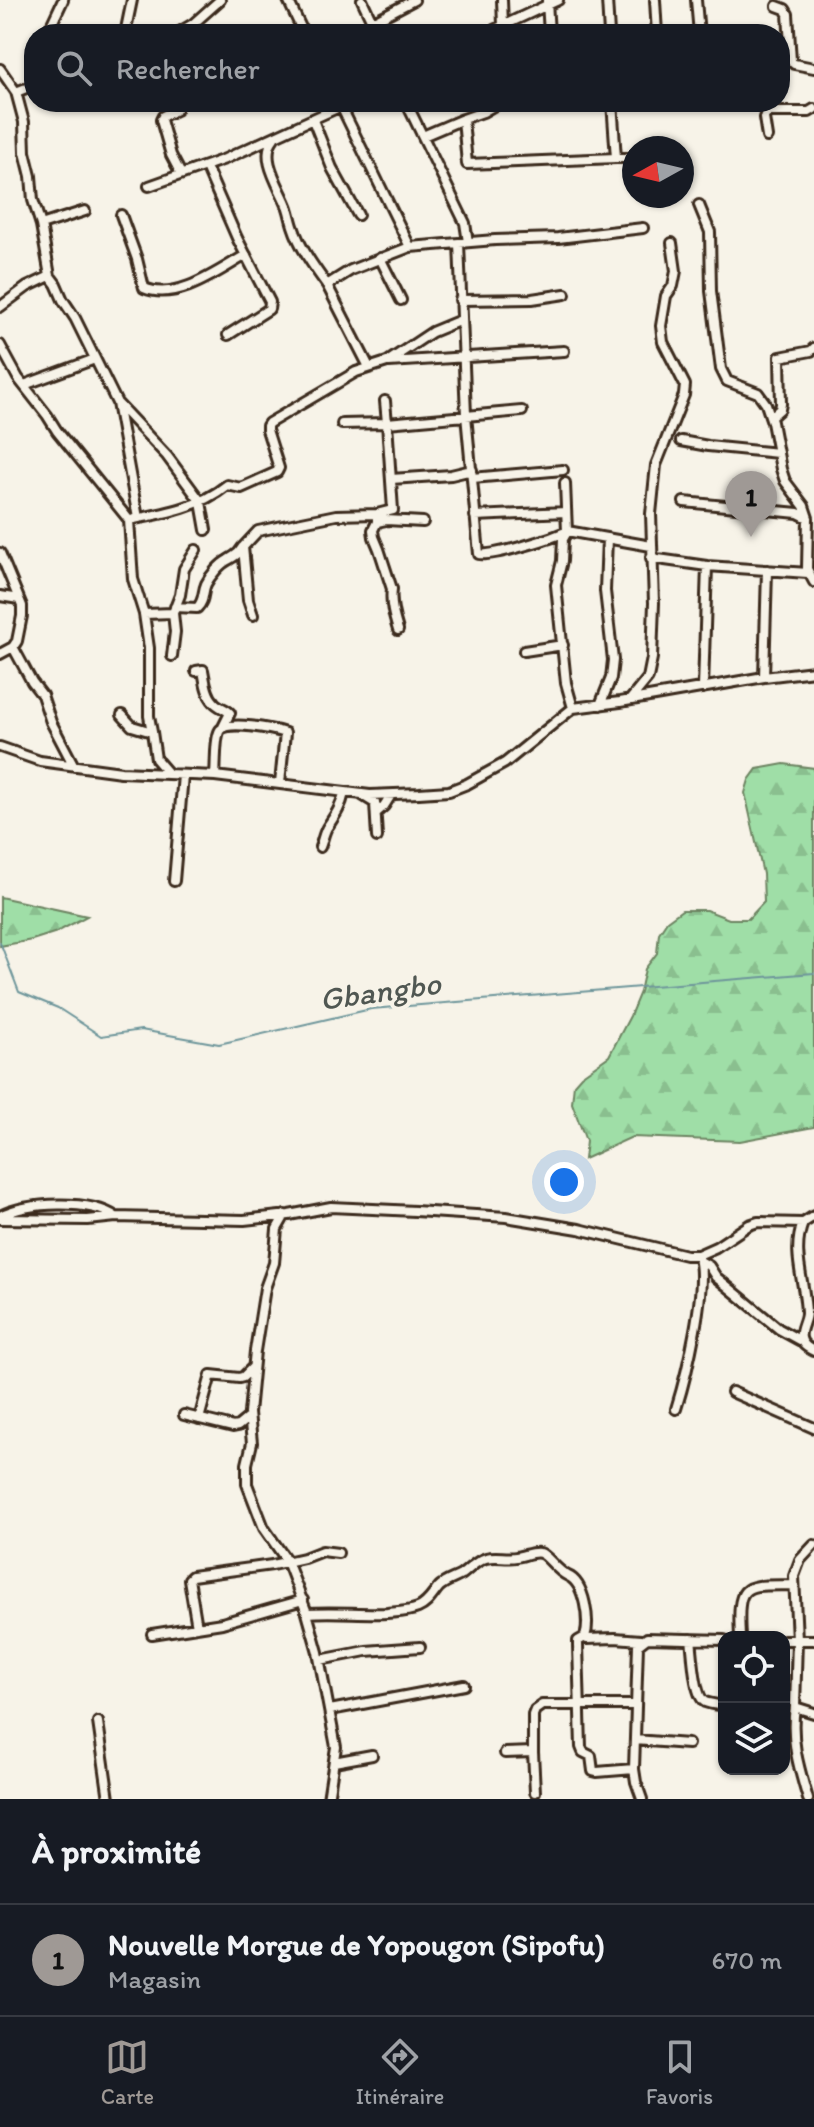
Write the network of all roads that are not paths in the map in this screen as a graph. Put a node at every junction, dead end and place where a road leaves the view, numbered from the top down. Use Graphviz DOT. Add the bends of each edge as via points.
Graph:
graph roads {
  1 [pos="63,0"];
  2 [pos="132,0"];
  3 [pos="220,0"];
  4 [pos="288,0"];
  5 [pos="362,0"];
  6 [pos="414,0"];
  7 [pos="502,0"];
  8 [pos="558,0"];
  9 [pos="607,0"];
  10 [pos="655,0"];
  11 [pos="696,0"];
  12 [pos="547,2"];
  13 [pos="777,6"];
  14 [pos="372,22"];
  15 [pos="52,24"];
  16 [pos="127,24"];
  17 [pos="193,24"];
  18 [pos="299,24"];
  19 [pos="503,24"];
  20 [pos="505,24"];
  21 [pos="548,24"];
  22 [pos="608,24"];
  23 [pos="656,24"];
  24 [pos="698,24"];
  25 [pos="789,24"];
  26 [pos="790,45"];
  27 [pos="814,68"];
  28 [pos="0,69"];
  29 [pos="24,89"];
  30 [pos="16,92"];
  31 [pos="814,109"];
  32 [pos="172,112"];
  33 [pos="328,112"];
  34 [pos="348,112"];
  35 [pos="411,112"];
  36 [pos="483,112"];
  37 [pos="613,112"];
  38 [pos="463,119"];
  39 [pos="313,120"];
  40 [pos="423,136"];
  41 [pos="274,137"];
  42 [pos="767,137"];
  43 [pos="616,158"];
  44 [pos="622,158"];
  45 [pos="206,167"];
  46 [pos="181,174"];
  47 [pos="149,186"];
  48 [pos="699,205"];
  49 [pos="85,211"];
  50 [pos="121,215"];
  51 [pos="358,215"];
  52 [pos="41,225"];
  53 [pos="643,228"];
  54 [pos="464,243"];
  55 [pos="672,243"];
  56 [pos="410,247"];
  57 [pos="246,255"];
  58 [pos="380,258"];
  59 [pos="50,276"];
  60 [pos="327,285"];
  61 [pos="565,294"];
  62 [pos="401,300"];
  63 [pos="460,300"];
  64 [pos="0,307"];
  65 [pos="461,320"];
  66 [pos="228,335"];
  67 [pos="0,345"];
  68 [pos="814,348"];
  69 [pos="564,351"];
  70 [pos="463,357"];
  71 [pos="95,359"];
  72 [pos="387,362"];
  73 [pos="369,367"];
  74 [pos="24,385"];
  75 [pos="385,401"];
  76 [pos="117,403"];
  77 [pos="522,411"];
  78 [pos="466,415"];
  79 [pos="771,417"];
  80 [pos="387,423"];
  81 [pos="342,424"];
  82 [pos="681,441"];
  83 [pos="778,453"];
  84 [pos="563,470"];
  85 [pos="472,474"];
  86 [pos="391,479"];
  87 [pos="565,483"];
  88 [pos="201,502"];
  89 [pos="684,502"];
  90 [pos="566,512"];
  91 [pos="475,516"];
  92 [pos="377,518"];
  93 [pos="808,518"];
  94 [pos="134,519"];
  95 [pos="423,522"];
  96 [pos="206,530"];
  97 [pos="567,531"];
  98 [pos="607,538"];
  99 [pos="651,546"];
  100 [pos="243,547"];
  101 [pos="196,550"];
  102 [pos="1,557"];
  103 [pos="651,558"];
  104 [pos="707,566"];
  105 [pos="767,570"];
  106 [pos="808,573"];
  107 [pos="814,582"];
  108 [pos="0,596"];
  109 [pos="19,599"];
  110 [pos="174,610"];
  111 [pos="144,614"];
  112 [pos="253,615"];
  113 [pos="398,630"];
  114 [pos="563,645"];
  115 [pos="13,647"];
  116 [pos="524,651"];
  117 [pos="0,654"];
  118 [pos="172,656"];
  119 [pos="196,671"];
  120 [pos="814,671"];
  121 [pos="764,677"];
  122 [pos="703,688"];
  123 [pos="630,700"];
  124 [pos="600,705"];
  125 [pos="573,708"];
  126 [pos="122,715"];
  127 [pos="222,727"];
  128 [pos="152,732"];
  129 [pos="0,747"];
  130 [pos="156,759"];
  131 [pos="74,766"];
  132 [pos="140,773"];
  133 [pos="169,774"];
  134 [pos="183,775"];
  135 [pos="215,776"];
  136 [pos="280,783"];
  137 [pos="344,793"];
  138 [pos="361,794"];
  139 [pos="391,795"];
  140 [pos="376,813"];
  141 [pos="377,837"];
  142 [pos="320,847"];
  143 [pos="174,881"];
  144 [pos="814,1216"];
  145 [pos="116,1217"];
  146 [pos="0,1218"];
  147 [pos="282,1219"];
  148 [pos="803,1223"];
  149 [pos="699,1258"];
  150 [pos="814,1319"];
  151 [pos="805,1324"];
  152 [pos="801,1341"];
  153 [pos="814,1351"];
  154 [pos="253,1368"];
  155 [pos="732,1392"];
  156 [pos="676,1409"];
  157 [pos="184,1415"];
  158 [pos="249,1417"];
  159 [pos="199,1419"];
  160 [pos="814,1428"];
  161 [pos="814,1545"];
  162 [pos="338,1553"];
  163 [pos="287,1561"];
  164 [pos="794,1585"];
  165 [pos="303,1600"];
  166 [pos="307,1613"];
  167 [pos="197,1627"];
  168 [pos="740,1631"];
  169 [pos="152,1634"];
  170 [pos="585,1637"];
  171 [pos="691,1639"];
  172 [pos="641,1640"];
  173 [pos="718,1640"];
  174 [pos="790,1640"];
  175 [pos="797,1640"];
  176 [pos="814,1640"];
  177 [pos="420,1647"];
  178 [pos="320,1660"];
  179 [pos="464,1685"];
  180 [pos="580,1705"];
  181 [pos="635,1705"];
  182 [pos="718,1705"];
  183 [pos="795,1707"];
  184 [pos="330,1710"];
  185 [pos="814,1713"];
  186 [pos="98,1722"];
  187 [pos="635,1740"];
  188 [pos="688,1744"];
  189 [pos="533,1752"];
  190 [pos="505,1753"];
  191 [pos="372,1755"];
  192 [pos="334,1762"];
  193 [pos="634,1769"];
  194 [pos="535,1792"];
  195 [pos="109,1799"];
  196 [pos="328,1799"];
  197 [pos="642,1799"];
  198 [pos="808,1799"];
  1 -- 15 [label="street"];
  2 -- 16 [label="street"];
  3 -- 17 [label="street"];
  4 -- 18 [label="street"];
  5 -- 14 [label="street"];
  6 -- 14 [label="street"];
  7 -- 19 [label="street"];
  8 -- 12 [label="street"];
  9 -- 22 [label="street"];
  10 -- 23 [label="street"];
  11 -- 24 [label="street"];
  12 -- 20 [label="street"];
  12 -- 21 [label="street"];
  13 -- 25 [label="street" via="785,9"];
  26 -- 27 [label="street" via="794,64"];
  28 -- 30 [label="street"];
  29 -- 30 [label="street"];
  30 -- 52 [label="street"];
  31 -- 42 [label="street" via="766,112"];
  32 -- 46 [label="street" via="161,120"];
  33 -- 39 [label="street"];
  34 -- 56 [label="street"];
  35 -- 40 [label="street"];
  36 -- 38 [label="street"];
  37 -- 43 [label="street"];
  38 -- 40 [label="street"];
  38 -- 43 [label="street" via="467,164"];
  39 -- 41 [label="street"];
  39 -- 51 [label="street"];
  40 -- 54 [label="street" via="465,223"];
  41 -- 45 [label="street"];
  41 -- 60 [label="street" via="268,158 276,182 293,228"];
  43 -- 44 [label="street"];
  45 -- 46 [label="street"];
  45 -- 57 [label="street"];
  46 -- 47 [label="street"];
  48 -- 79 [label="street" via="710,232 721,369 727,381 758,393"];
  49 -- 52 [label="street"];
  50 -- 57 [label="street" via="144,288 156,292 185,287"];
  52 -- 59 [label="street"];
  53 -- 54 [label="street"];
  54 -- 56 [label="street"];
  54 -- 63 [label="street"];
  55 -- 99 [label="street" via="676,271 661,326 663,342 685,385 656,465"];
  56 -- 58 [label="street"];
  57 -- 66 [label="street" via="270,306"];
  58 -- 60 [label="street"];
  58 -- 62 [label="street"];
  59 -- 64 [label="street"];
  59 -- 71 [label="street"];
  60 -- 73 [label="street"];
  61 -- 63 [label="street"];
  63 -- 65 [label="street"];
  65 -- 70 [label="street"];
  65 -- 72 [label="street"];
  67 -- 74 [label="street"];
  68 -- 79 [label="street" via="780,357 781,404"];
  69 -- 70 [label="street"];
  70 -- 72 [label="street"];
  70 -- 78 [label="street"];
  71 -- 74 [label="street"];
  71 -- 76 [label="street"];
  72 -- 73 [label="street"];
  73 -- 88 [label="street" via="269,423 277,472 241,488 227,485"];
  74 -- 94 [label="street"];
  75 -- 80 [label="street"];
  76 -- 88 [label="street"];
  76 -- 94 [label="street"];
  77 -- 78 [label="street"];
  78 -- 80 [label="street"];
  78 -- 85 [label="street"];
  79 -- 83 [label="street"];
  80 -- 81 [label="street"];
  80 -- 86 [label="street"];
  82 -- 83 [label="street"];
  83 -- 93 [label="street" via="785,481"];
  84 -- 85 [label="street"];
  85 -- 86 [label="street"];
  85 -- 91 [label="street"];
  86 -- 92 [label="street" via="393,510"];
  87 -- 90 [label="street"];
  88 -- 94 [label="street"];
  88 -- 96 [label="street"];
  89 -- 93 [label="street"];
  90 -- 91 [label="street"];
  90 -- 97 [label="street"];
  91 -- 97 [label="street" via="483,556"];
  92 -- 95 [label="street"];
  92 -- 100 [label="street" via="336,515 258,531"];
  92 -- 113 [label="street" via="374,537 392,589"];
  93 -- 106 [label="street"];
  94 -- 111 [label="street" via="133,579"];
  97 -- 98 [label="street"];
  97 -- 114 [label="street" via="556,585"];
  98 -- 99 [label="street"];
  98 -- 124 [label="street" via="605,591 613,660"];
  99 -- 103 [label="street"];
  100 -- 110 [label="street" via="214,573 197,608"];
  100 -- 112 [label="street"];
  101 -- 110 [label="street" via="184,569"];
  102 -- 109 [label="street"];
  103 -- 104 [label="street"];
  103 -- 123 [label="street" via="652,658 648,678"];
  104 -- 105 [label="street"];
  104 -- 122 [label="street"];
  105 -- 106 [label="street"];
  105 -- 121 [label="street"];
  106 -- 107 [label="street"];
  108 -- 109 [label="street"];
  109 -- 115 [label="street" via="22,616"];
  110 -- 111 [label="street"];
  110 -- 118 [label="street"];
  111 -- 128 [label="street"];
  114 -- 116 [label="street"];
  114 -- 125 [label="street"];
  115 -- 117 [label="street"];
  115 -- 131 [label="street"];
  119 -- 127 [label="street" via="203,670 215,705 230,713"];
  120 -- 121 [label="street"];
  121 -- 122 [label="street"];
  122 -- 123 [label="street"];
  123 -- 124 [label="street"];
  124 -- 125 [label="street"];
  125 -- 139 [label="street" via="505,763 467,784 449,791"];
  126 -- 128 [label="street" via="132,726"];
  127 -- 135 [label="street"];
  127 -- 136 [label="street" via="285,733"];
  128 -- 130 [label="street"];
  129 -- 131 [label="street"];
  130 -- 132 [label="street"];
  130 -- 133 [label="street"];
  131 -- 132 [label="street"];
  132 -- 133 [label="street"];
  133 -- 134 [label="street"];
  134 -- 135 [label="street"];
  134 -- 143 [label="street"];
  135 -- 136 [label="street"];
  136 -- 137 [label="street"];
  137 -- 138 [label="street"];
  137 -- 142 [label="street"];
  138 -- 139 [label="street"];
  138 -- 140 [label="street" via="375,803"];
  139 -- 140 [label="street"];
  140 -- 141 [label="street"];
  144 -- 148 [label="street"];
  145 -- 146 [label="street"];
  145 -- 146 [label="street" via="89,1207 50,1206 23,1208"];
  145 -- 147 [label="street"];
  147 -- 149 [label="street" via="345,1207 490,1216 579,1229"];
  147 -- 154 [label="street"];
  148 -- 149 [label="street" via="749,1225"];
  148 -- 151 [label="street" via="797,1251"];
  149 -- 152 [label="street" via="779,1329"];
  149 -- 156 [label="street" via="691,1350"];
  150 -- 151 [label="street"];
  151 -- 152 [label="street"];
  152 -- 153 [label="street"];
  154 -- 158 [label="street"];
  154 -- 159 [label="street" via="239,1378 211,1375"];
  155 -- 160 [label="street"];
  157 -- 159 [label="street"];
  158 -- 159 [label="street" via="235,1427"];
  158 -- 163 [label="street" via="249,1492 264,1528"];
  161 -- 164 [label="street" via="796,1568"];
  162 -- 163 [label="street" via="322,1551"];
  163 -- 165 [label="street"];
  163 -- 167 [label="street" via="192,1576"];
  164 -- 168 [label="street" via="745,1590"];
  164 -- 175 [label="street"];
  165 -- 166 [label="street"];
  165 -- 167 [label="street"];
  166 -- 170 [label="street" via="406,1612 419,1608 481,1559 537,1552 577,1584 586,1609"];
  166 -- 178 [label="street"];
  167 -- 169 [label="street"];
  170 -- 172 [label="street"];
  170 -- 180 [label="street" via="578,1641"];
  171 -- 172 [label="street"];
  171 -- 173 [label="street"];
  171 -- 182 [label="street" via="698,1693 705,1702"];
  172 -- 181 [label="street" via="636,1648"];
  174 -- 175 [label="street"];
  175 -- 176 [label="street"];
  175 -- 183 [label="street"];
  177 -- 178 [label="street"];
  178 -- 184 [label="street"];
  179 -- 184 [label="street"];
  180 -- 181 [label="street"];
  180 -- 189 [label="street" via="542,1705 535,1710"];
  180 -- 193 [label="street" via="581,1747 591,1756 593,1771"];
  181 -- 187 [label="street"];
  183 -- 185 [label="street"];
  183 -- 198 [label="street" via="794,1748"];
  184 -- 192 [label="street"];
  186 -- 195 [label="street"];
  187 -- 188 [label="street"];
  187 -- 193 [label="street"];
  189 -- 190 [label="street"];
  189 -- 194 [label="street"];
  191 -- 192 [label="street"];
  192 -- 196 [label="street"];
  193 -- 197 [label="street"];
}
